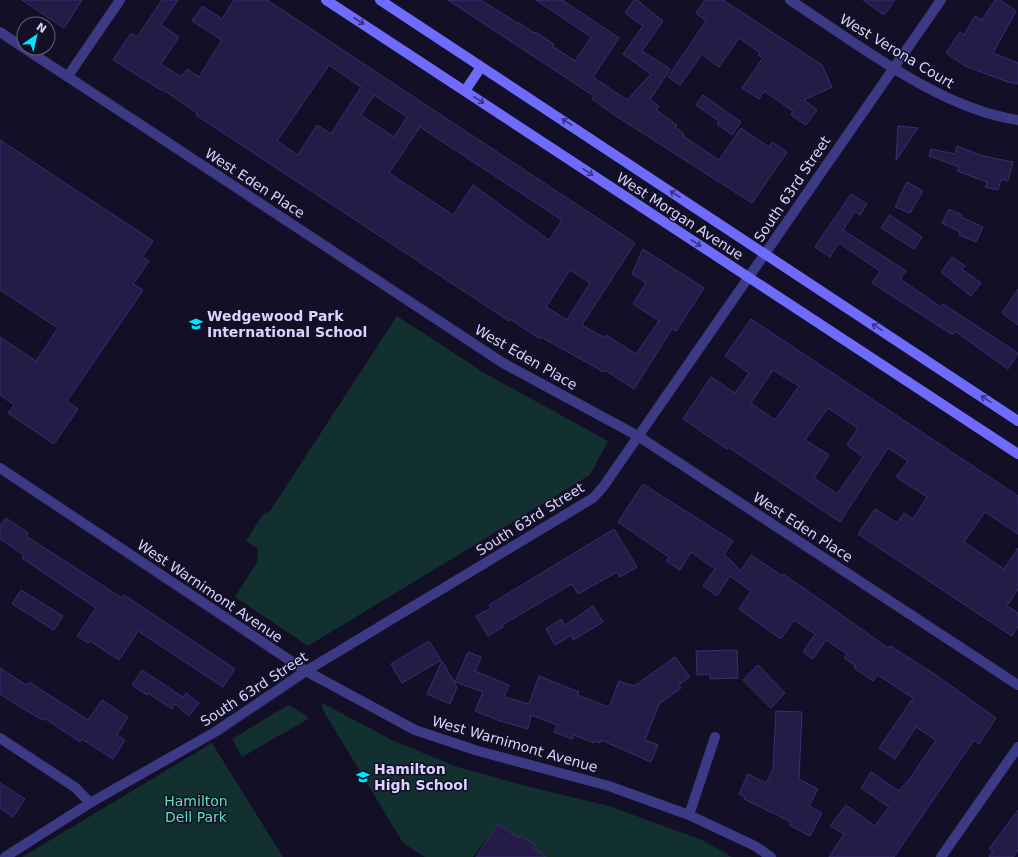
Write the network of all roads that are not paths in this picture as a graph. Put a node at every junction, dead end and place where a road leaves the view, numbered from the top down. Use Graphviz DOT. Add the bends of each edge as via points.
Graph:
graph roads {
  1 [pos="120,0"];
  2 [pos="326,0"];
  3 [pos="380,0"];
  4 [pos="790,0"];
  5 [pos="941,0"];
  6 [pos="0,32"];
  7 [pos="16,43"];
  8 [pos="37,56"];
  9 [pos="481,66"];
  10 [pos="893,68"];
  11 [pos="68,76"];
  12 [pos="465,91"];
  13 [pos="1018,120"];
  14 [pos="766,253"];
  15 [pos="749,278"];
  16 [pos="1018,421"];
  17 [pos="638,436"];
  18 [pos="1018,454"];
  19 [pos="0,468"];
  20 [pos="306,671"];
  21 [pos="1018,685"];
  22 [pos="715,737"];
  23 [pos="0,738"];
  24 [pos="1018,747"];
  25 [pos="90,803"];
  26 [pos="689,815"];
  27 [pos="5,857"];
  28 [pos="771,857"];
  29 [pos="941,857"];
  1 -- 11 [label="street"];
  2 -- 12 [label="street, West Morgan Avenue, one-way"];
  3 -- 9 [label="street, West Morgan Avenue"];
  4 -- 10 [label="street, West Verona Court"];
  5 -- 10 [label="street, South 63rd Street"];
  6 -- 7 [label="street, West Eden Place"];
  8 -- 11 [label="street, West Eden Place"];
  9 -- 12 [label="street"];
  14 -- 9 [label="street, West Morgan Avenue, one-way"];
  10 -- 13 [label="street, West Verona Court" via="947,98 998,117"];
  10 -- 14 [label="street, South 63rd Street"];
  11 -- 17 [label="street, West Eden Place" via="503,363"];
  12 -- 15 [label="street, West Morgan Avenue, one-way"];
  14 -- 15 [label="street, South 63rd Street"];
  16 -- 14 [label="street, West Morgan Avenue, one-way"];
  15 -- 17 [label="street, South 63rd Street"];
  15 -- 18 [label="street, West Morgan Avenue"];
  17 -- 20 [label="street, South 63rd Street" via="593,498"];
  17 -- 21 [label="street, West Eden Place"];
  19 -- 20 [label="street, West Warnimont Avenue"];
  20 -- 25 [label="street, South 63rd Street" via="215,732"];
  20 -- 26 [label="street, West Warnimont Avenue" via="415,730 478,751 609,786"];
  22 -- 26 [label="street"];
  23 -- 25 [label="street" via="76,788"];
  24 -- 29 [label="street"];
  25 -- 27 [label="street, South 63rd Street"];
  26 -- 28 [label="street, West Warnimont Avenue" via="755,846"];
}
